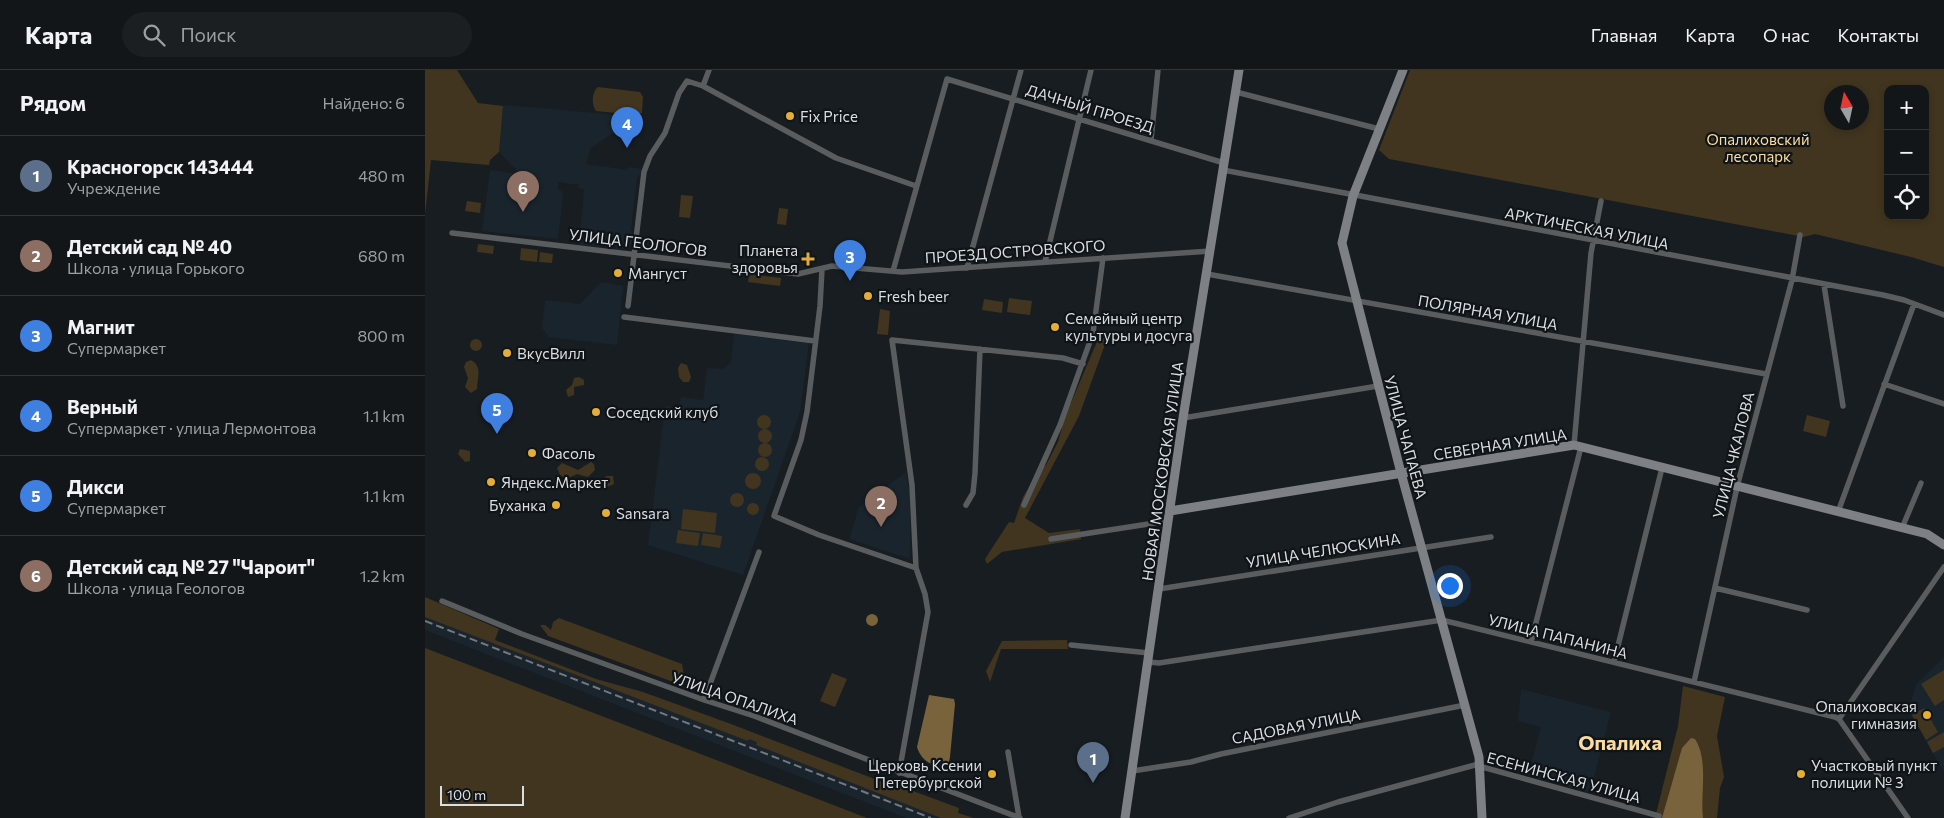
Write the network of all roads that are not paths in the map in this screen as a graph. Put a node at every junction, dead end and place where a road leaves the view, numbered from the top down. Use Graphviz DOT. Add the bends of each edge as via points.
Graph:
graph roads {
  1 [pos="709,70"];
  2 [pos="1021,70"];
  3 [pos="1091,70"];
  4 [pos="1159,70"];
  5 [pos="1239,70"];
  6 [pos="1403,70"];
  7 [pos="703,86"];
  8 [pos="1236,92"];
  9 [pos="1015,98"];
  10 [pos="1080,117"];
  11 [pos="1379,129"];
  12 [pos="1151,140"];
  13 [pos="1224,166"];
  14 [pos="916,186"];
  15 [pos="1353,196"];
  16 [pos="1601,201"];
  17 [pos="452,233"];
  18 [pos="1800,235"];
  19 [pos="1593,241"];
  20 [pos="1211,251"];
  21 [pos="633,254"];
  22 [pos="1103,258"];
  23 [pos="1045,262"];
  24 [pos="967,268"];
  25 [pos="822,269"];
  26 [pos="893,271"];
  27 [pos="1207,274"];
  28 [pos="1792,280"];
  29 [pos="1824,285"];
  30 [pos="1355,302"];
  31 [pos="1914,304"];
  32 [pos="628,306"];
  33 [pos="1944,315"];
  34 [pos="624,318"];
  35 [pos="815,341"];
  36 [pos="1583,341"];
  37 [pos="980,349"];
  38 [pos="1083,364"];
  39 [pos="1766,374"];
  40 [pos="1884,384"];
  41 [pos="1378,386"];
  42 [pos="1944,404"];
  43 [pos="1843,406"];
  44 [pos="1183,418"];
  45 [pos="1577,446"];
  46 [pos="1662,468"];
  47 [pos="1401,473"];
  48 [pos="1921,483"];
  49 [pos="1737,488"];
  50 [pos="966,505"];
  51 [pos="1024,505"];
  52 [pos="1170,511"];
  53 [pos="1838,512"];
  54 [pos="1168,521"];
  55 [pos="1903,528"];
  56 [pos="1491,537"];
  57 [pos="1051,539"];
  58 [pos="1944,545"];
  59 [pos="1422,547"];
  60 [pos="759,552"];
  61 [pos="1944,567"];
  62 [pos="916,568"];
  63 [pos="1715,588"];
  64 [pos="1159,589"];
  65 [pos="442,601"];
  66 [pos="1807,610"];
  67 [pos="1442,620"];
  68 [pos="1531,642"];
  69 [pos="1071,645"];
  70 [pos="1149,657"];
  71 [pos="1614,662"];
  72 [pos="1693,682"];
  73 [pos="704,700"];
  74 [pos="1465,705"];
  75 [pos="1839,719"];
  76 [pos="1008,752"];
  77 [pos="1481,768"];
  78 [pos="1132,771"];
  79 [pos="899,772"];
  80 [pos="1659,816"];
  81 [pos="1019,818"];
  82 [pos="1125,818"];
  83 [pos="1289,818"];
  84 [pos="1482,818"];
  85 [pos="1908,818"];
  1 -- 7 [label="street"];
  2 -- 9 [label="street"];
  3 -- 10 [label="street"];
  4 -- 12 [label="street"];
  5 -- 8 [label="street, НОВАЯ МОСКОВСКАЯ УЛИЦА"];
  6 -- 11 [label="street, УЛИЦА ЧАПАЕВА"];
  7 -- 14 [label="street" via="836,158"];
  7 -- 21 [label="street" via="690,80 685,82 665,133 650,156 642,183"];
  8 -- 11 [label="street"];
  8 -- 13 [label="street, НОВАЯ МОСКОВСКАЯ УЛИЦА"];
  9 -- 10 [label="street, ДАЧНЫЙ ПРОЕЗД"];
  9 -- 14 [label="street, ДАЧНЫЙ ПРОЕЗД" via="947,79"];
  9 -- 24 [label="street"];
  10 -- 12 [label="street, ДАЧНЫЙ ПРОЕЗД"];
  10 -- 23 [label="street"];
  11 -- 15 [label="street, УЛИЦА ЧАПАЕВА"];
  12 -- 13 [label="street, ДАЧНЫЙ ПРОЕЗД"];
  13 -- 15 [label="street, АРКТИЧЕСКАЯ УЛИЦА"];
  13 -- 20 [label="street, НОВАЯ МОСКОВСКАЯ УЛИЦА"];
  14 -- 26 [label="street"];
  15 -- 19 [label="street, АРКТИЧЕСКАЯ УЛИЦА"];
  15 -- 30 [label="street, УЛИЦА ЧАПАЕВА" via="1342,243"];
  16 -- 19 [label="street"];
  17 -- 21 [label="street, УЛИЦА ГЕОЛОГОВ"];
  18 -- 28 [label="street, УЛИЦА ЧКАЛОВА"];
  19 -- 28 [label="street, АРКТИЧЕСКАЯ УЛИЦА"];
  19 -- 36 [label="street"];
  20 -- 22 [label="street, ПРОЕЗД ОСТРОВСКОГО"];
  20 -- 27 [label="street, НОВАЯ МОСКОВСКАЯ УЛИЦА"];
  21 -- 25 [label="street, УЛИЦА ГЕОЛОГОВ" via="798,274"];
  21 -- 32 [label="street"];
  22 -- 23 [label="street, ПРОЕЗД ОСТРОВСКОГО"];
  22 -- 38 [label="street" via="1093,333"];
  23 -- 24 [label="street, ПРОЕЗД ОСТРОВСКОГО"];
  24 -- 26 [label="street, ПРОЕЗД ОСТРОВСКОГО"];
  25 -- 26 [label="street, ПРОЕЗД ОСТРОВСКОГО" via="843,266"];
  25 -- 35 [label="street"];
  27 -- 30 [label="street, ПОЛЯРНАЯ УЛИЦА"];
  27 -- 44 [label="street, НОВАЯ МОСКОВСКАЯ УЛИЦА"];
  28 -- 29 [label="street, АРКТИЧЕСКАЯ УЛИЦА"];
  28 -- 39 [label="street, УЛИЦА ЧКАЛОВА"];
  29 -- 31 [label="street, АРКТИЧЕСКАЯ УЛИЦА"];
  29 -- 43 [label="street"];
  30 -- 36 [label="street, ПОЛЯРНАЯ УЛИЦА"];
  30 -- 41 [label="street, УЛИЦА ЧАПАЕВА"];
  31 -- 33 [label="street, АРКТИЧЕСКАЯ УЛИЦА"];
  31 -- 40 [label="street"];
  34 -- 35 [label="street"];
  35 -- 62 [label="street" via="801,440 774,516"];
  36 -- 39 [label="street, ПОЛЯРНАЯ УЛИЦА"];
  36 -- 45 [label="street"];
  37 -- 38 [label="street" via="1063,358"];
  37 -- 50 [label="street" via="975,473 973,492"];
  37 -- 62 [label="street" via="892,340 912,485"];
  38 -- 51 [label="street"];
  39 -- 49 [label="street, УЛИЦА ЧКАЛОВА"];
  40 -- 42 [label="street"];
  40 -- 53 [label="street"];
  41 -- 44 [label="street"];
  41 -- 47 [label="street, УЛИЦА ЧАПАЕВА"];
  44 -- 52 [label="street, НОВАЯ МОСКОВСКАЯ УЛИЦА"];
  45 -- 46 [label="street, СЕВЕРНАЯ УЛИЦА"];
  45 -- 47 [label="street, СЕВЕРНАЯ УЛИЦА"];
  45 -- 68 [label="street"];
  46 -- 49 [label="street, СЕВЕРНАЯ УЛИЦА"];
  46 -- 71 [label="street"];
  47 -- 52 [label="street, СЕВЕРНАЯ УЛИЦА"];
  47 -- 59 [label="street, УЛИЦА ЧАПАЕВА"];
  48 -- 55 [label="street"];
  49 -- 53 [label="street, СЕВЕРНАЯ УЛИЦА"];
  49 -- 63 [label="street, УЛИЦА ЧКАЛОВА"];
  52 -- 54 [label="street, НОВАЯ МОСКОВСКАЯ УЛИЦА"];
  53 -- 55 [label="street, СЕВЕРНАЯ УЛИЦА"];
  54 -- 57 [label="street"];
  54 -- 64 [label="street, НОВАЯ МОСКОВСКАЯ УЛИЦА"];
  55 -- 58 [label="street, СЕВЕРНАЯ УЛИЦА" via="1927,534"];
  56 -- 59 [label="street, УЛИЦА ЧЕЛЮСКИНА"];
  59 -- 64 [label="street, УЛИЦА ЧЕЛЮСКИНА"];
  59 -- 67 [label="street, УЛИЦА ЧАПАЕВА"];
  60 -- 73 [label="street"];
  61 -- 75 [label="street"];
  62 -- 79 [label="street" via="928,612"];
  63 -- 66 [label="street"];
  63 -- 72 [label="street, УЛИЦА ЧКАЛОВА"];
  64 -- 70 [label="street, НОВАЯ МОСКОВСКАЯ УЛИЦА"];
  65 -- 73 [label="street, УЛИЦА ОПАЛИХА" via="527,636"];
  67 -- 68 [label="street, УЛИЦА ПАПАНИНА"];
  67 -- 70 [label="street, УЛИЦА ПАПАНИНА" via="1159,663"];
  67 -- 74 [label="street, УЛИЦА ЧАПАЕВА"];
  68 -- 71 [label="street, УЛИЦА ПАПАНИНА"];
  69 -- 70 [label="street, УЛИЦА ПАПАНИНА"];
  70 -- 78 [label="street, НОВАЯ МОСКОВСКАЯ УЛИЦА"];
  71 -- 72 [label="street, УЛИЦА ПАПАНИНА"];
  72 -- 75 [label="street, УЛИЦА ПАПАНИНА"];
  73 -- 79 [label="street, УЛИЦА ОПАЛИХА"];
  74 -- 77 [label="street, УЛИЦА ЧАПАЕВА"];
  74 -- 78 [label="street, САДОВАЯ УЛИЦА" via="1191,762"];
  75 -- 85 [label="street"];
  76 -- 81 [label="street"];
  77 -- 80 [label="street, ЕСЕНИНСКАЯ УЛИЦА"];
  77 -- 83 [label="street, ЕСЕНИНСКАЯ УЛИЦА" via="1468,766"];
  77 -- 84 [label="street, УЛИЦА ЧАПАЕВА"];
  78 -- 82 [label="street, НОВАЯ МОСКОВСКАЯ УЛИЦА"];
  79 -- 81 [label="street, УЛИЦА ОПАЛИХА"];
}
